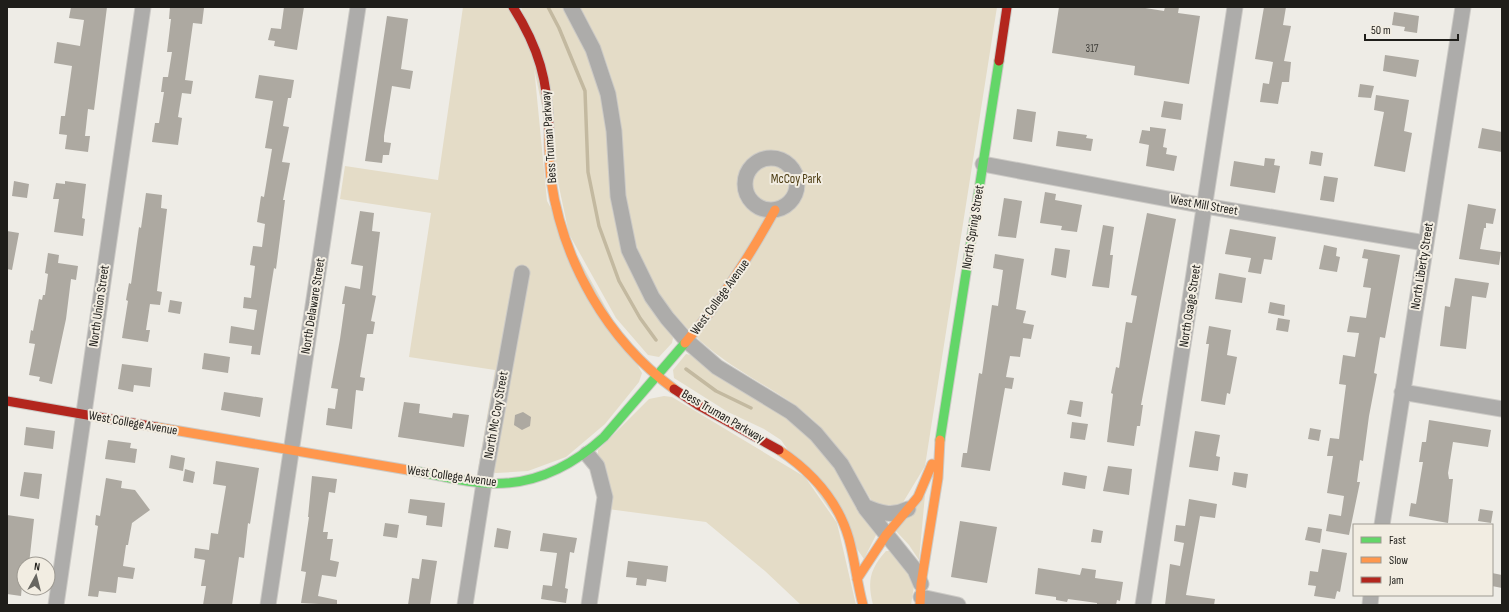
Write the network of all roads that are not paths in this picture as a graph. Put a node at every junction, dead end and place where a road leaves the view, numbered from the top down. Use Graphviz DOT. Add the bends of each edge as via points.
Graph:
graph roads {
  1 [pos="143,7"];
  2 [pos="358,7"];
  3 [pos="513,7"];
  4 [pos="571,7"];
  5 [pos="1007,7"];
  6 [pos="1235,7"];
  7 [pos="1463,7"];
  8 [pos="983,164"];
  9 [pos="1205,206"];
  10 [pos="775,210"];
  11 [pos="1425,243"];
  12 [pos="522,273"];
  13 [pos="687,341"];
  14 [pos="657,376"];
  15 [pos="1402,392"];
  16 [pos="7,401"];
  17 [pos="1502,410"];
  18 [pos="83,414"];
  19 [pos="939,446"];
  20 [pos="291,450"];
  21 [pos="587,454"];
  22 [pos="484,483"];
  23 [pos="864,506"];
  24 [pos="908,509"];
  25 [pos="1382,524"];
  26 [pos="886,535"];
  27 [pos="857,578"];
  28 [pos="921,595"];
  29 [pos="56,605"];
  30 [pos="268,605"];
  31 [pos="465,605"];
  32 [pos="589,605"];
  33 [pos="863,605"];
  34 [pos="958,605"];
  35 [pos="1143,605"];
  1 -- 18 [label="street, North Union Street"];
  2 -- 20 [label="street, North Delaware Street"];
  3 -- 14 [label="street, Bess Truman Parkway" via="527,28 538,54 545,81 551,179 569,252 586,289 606,320 628,348"];
  4 -- 13 [label="street" via="593,49 608,94 614,131 618,196 629,250 652,297"];
  5 -- 8 [label="street, North Spring Street"];
  6 -- 9 [label="street, North Osage Street"];
  7 -- 11 [label="street, North Liberty Street"];
  8 -- 9 [label="street, West Mill Street"];
  8 -- 19 [label="street, North Spring Street"];
  9 -- 11 [label="street, West Mill Street"];
  9 -- 35 [label="street, North Osage Street"];
  10 -- 13 [label="street, West College Avenue" via="752,251 704,321"];
  11 -- 15 [label="street, North Liberty Street"];
  12 -- 22 [label="street, North Mc Coy Street"];
  13 -- 14 [label="street, West College Avenue"];
  13 -- 23 [label="street" via="717,367 790,412 816,434 841,464"];
  14 -- 21 [label="street, West College Avenue"];
  14 -- 27 [label="street, Bess Truman Parkway" via="698,405 775,446 817,480 834,502 846,527"];
  15 -- 17 [label="street"];
  15 -- 25 [label="street, North Liberty Street"];
  16 -- 18 [label="street, West College Avenue"];
  18 -- 20 [label="street, West College Avenue"];
  18 -- 29 [label="street, North Union Street"];
  19 -- 24 [label="street, North Spring Street" via="918,497"];
  19 -- 28 [label="street, North Spring Street" via="938,478"];
  20 -- 22 [label="street, West College Avenue"];
  20 -- 30 [label="street, North Delaware Street"];
  21 -- 22 [label="street, West College Avenue" via="552,474 538,478 509,484"];
  21 -- 32 [label="street" via="597,466 605,497"];
  22 -- 31 [label="street, North Mc Coy Street"];
  23 -- 24 [label="street" via="890,514 899,514"];
  23 -- 26 [label="street"];
  24 -- 26 [label="street, North Spring Street"];
  26 -- 27 [label="street, North Spring Street"];
  26 -- 28 [label="street" via="915,570"];
  27 -- 33 [label="street, Bess Truman Parkway"];
  28 -- 34 [label="street"];
}
